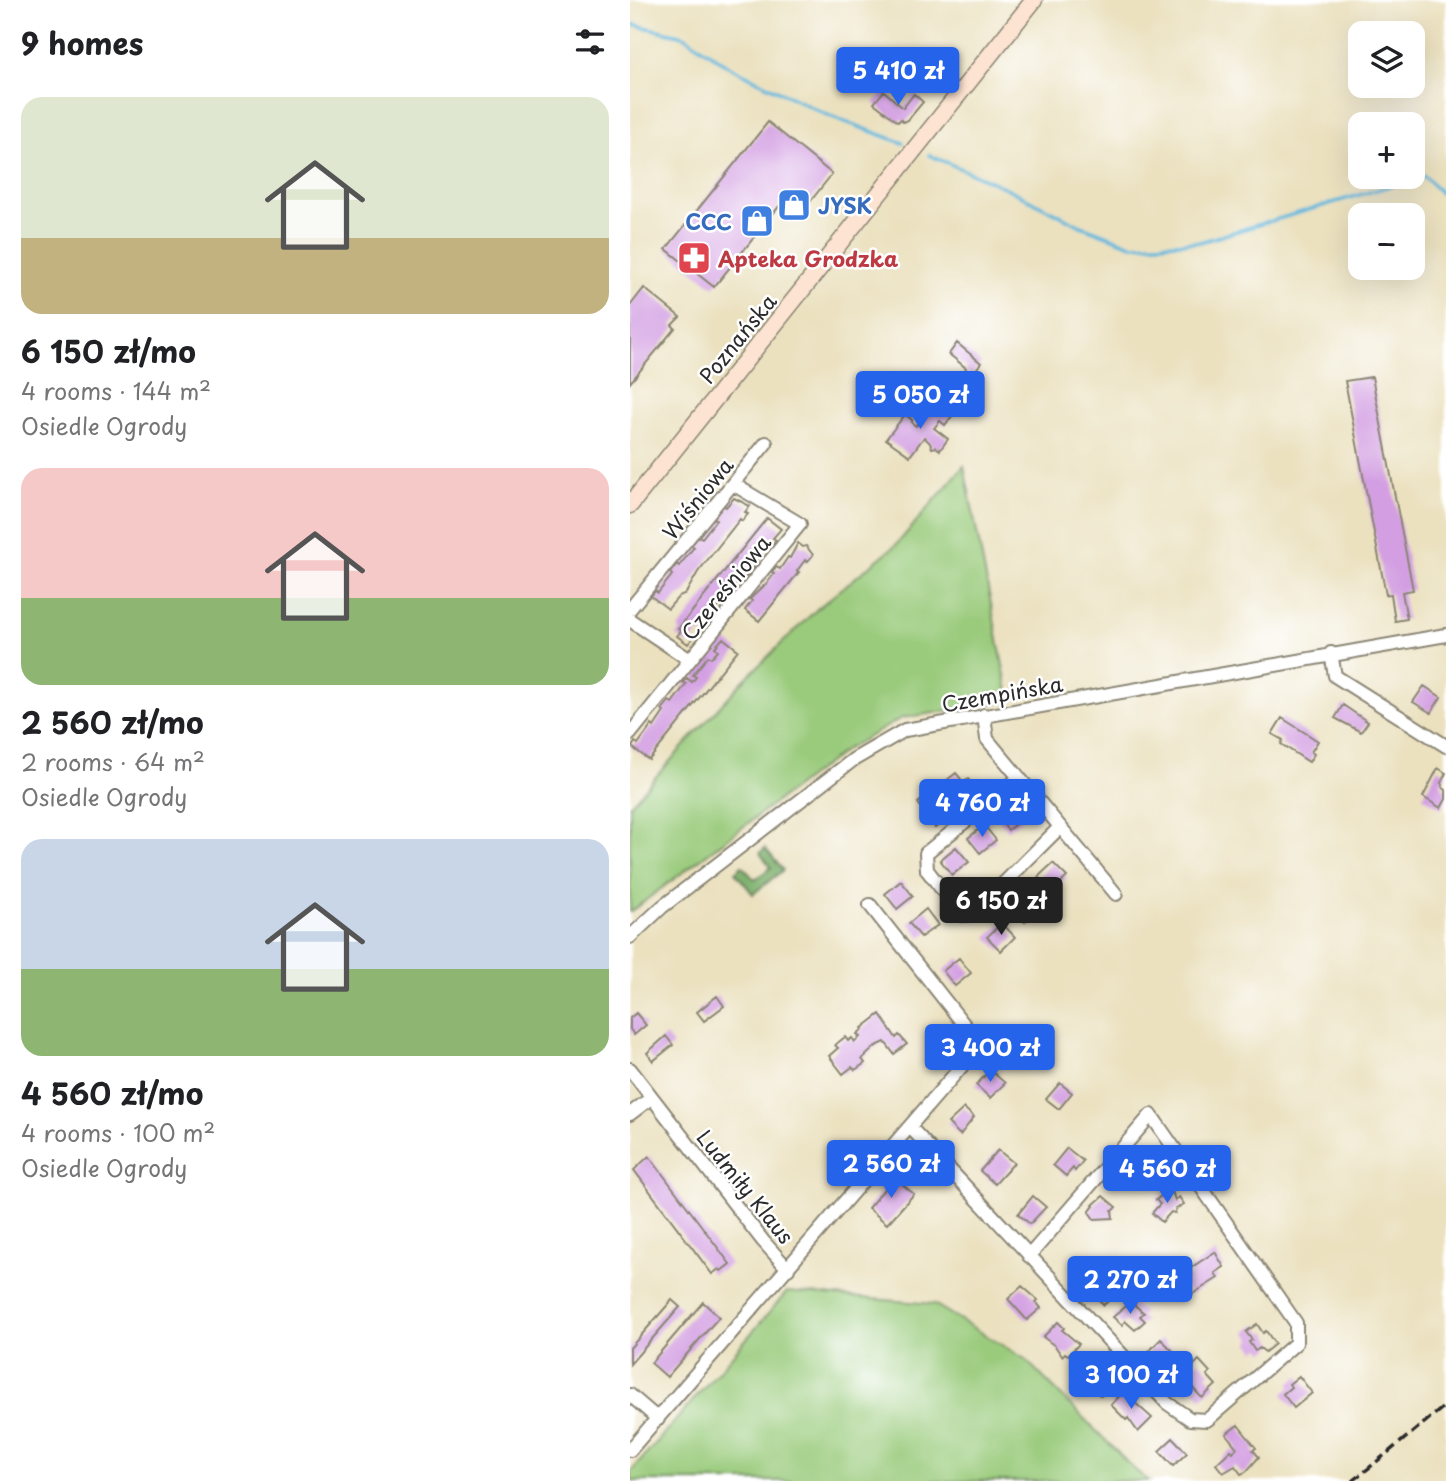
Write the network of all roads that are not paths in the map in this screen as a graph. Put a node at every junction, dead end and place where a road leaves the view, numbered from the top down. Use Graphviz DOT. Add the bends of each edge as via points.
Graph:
graph roads {
  1 [pos="1034,0"];
  2 [pos="766,443"];
  3 [pos="733,484"];
  4 [pos="630,506"];
  5 [pos="630,609"];
  6 [pos="630,620"];
  7 [pos="1446,635"];
  8 [pos="1331,653"];
  9 [pos="690,660"];
  10 [pos="984,715"];
  11 [pos="630,734"];
  12 [pos="1446,746"];
  13 [pos="1019,778"];
  14 [pos="1060,827"];
  15 [pos="1116,894"];
  16 [pos="870,905"];
  17 [pos="630,937"];
  18 [pos="630,1069"];
  19 [pos="651,1098"];
  20 [pos="630,1114"];
  21 [pos="910,1127"];
  22 [pos="1029,1256"];
  23 [pos="788,1269"];
  24 [pos="630,1395"];
  25 [pos="658,1419"];
  26 [pos="630,1450"];
  1 -- 4 [label="street, Poznańska"];
  2 -- 3 [label="street, Wiśniowa"];
  3 -- 5 [label="street, Wiśniowa"];
  3 -- 9 [label="street, Czereśniowa" via="800,524"];
  6 -- 9 [label="street"];
  7 -- 8 [label="street, Czempińska"];
  8 -- 10 [label="street, Czempińska"];
  8 -- 12 [label="street" via="1335,676"];
  9 -- 11 [label="street, Czereśniowa"];
  10 -- 13 [label="street" via="987,739"];
  10 -- 17 [label="street, Czempińska" via="905,730 853,760 662,907"];
  13 -- 14 [label="street"];
  13 -- 14 [label="street" via="926,853 927,870 962,915 973,914"];
  14 -- 15 [label="street"];
  16 -- 21 [label="street" via="980,1045"];
  18 -- 19 [label="street, Ludmiły Klaus"];
  19 -- 20 [label="street"];
  19 -- 23 [label="street, Ludmiły Klaus"];
  21 -- 22 [label="street"];
  21 -- 23 [label="street"];
  22 -- 22 [label="street" via="1167,1403 1190,1419 1208,1420 1296,1343 1296,1324 1151,1115"];
  23 -- 25 [label="street, Ludmiły Klaus"];
  24 -- 25 [label="street"];
  25 -- 26 [label="street, Ludmiły Klaus"];
}
